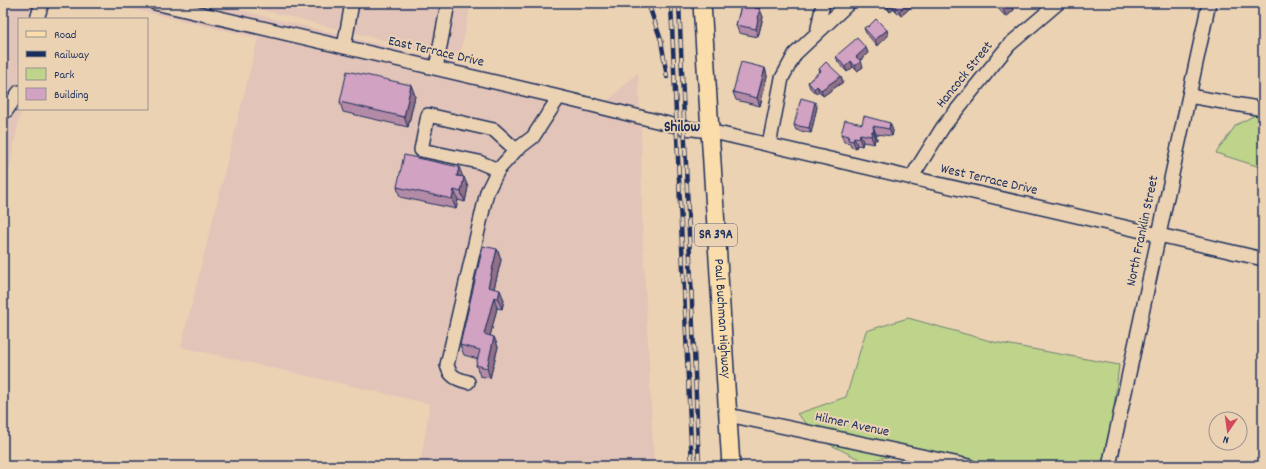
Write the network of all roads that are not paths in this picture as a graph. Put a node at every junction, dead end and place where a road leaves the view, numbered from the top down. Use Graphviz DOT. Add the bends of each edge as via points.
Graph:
graph roads {
  1 [pos="42,3"];
  2 [pos="155,3"];
  3 [pos="352,3"];
  4 [pos="448,3"];
  5 [pos="702,3"];
  6 [pos="823,3"];
  7 [pos="849,3"];
  8 [pos="1058,3"];
  9 [pos="1209,3"];
  10 [pos="181,6"];
  11 [pos="37,18"];
  12 [pos="817,33"];
  13 [pos="344,47"];
  14 [pos="436,68"];
  15 [pos="18,93"];
  16 [pos="1189,96"];
  17 [pos="559,97"];
  18 [pos="1263,109"];
  19 [pos="6,111"];
  20 [pos="709,131"];
  21 [pos="769,145"];
  22 [pos="516,150"];
  23 [pos="498,170"];
  24 [pos="911,178"];
  25 [pos="1159,234"];
  26 [pos="1263,259"];
  27 [pos="468,382"];
  28 [pos="728,414"];
  29 [pos="730,466"];
  30 [pos="970,466"];
  31 [pos="1109,466"];
  1 -- 11 [label="street"];
  2 -- 10 [label="street, East Terrace Drive"];
  3 -- 13 [label="street"];
  4 -- 14 [label="street"];
  5 -- 20 [label="main road, Paul Buchman Highway / SR 39A"];
  6 -- 12 [label="street"];
  7 -- 12 [label="street"];
  8 -- 24 [label="street, Hancock Street" via="1009,45 943,127"];
  9 -- 16 [label="street, North Franklin Street"];
  10 -- 13 [label="street, East Terrace Drive"];
  12 -- 21 [label="street" via="795,54 782,78"];
  13 -- 14 [label="street, East Terrace Drive"];
  14 -- 17 [label="street, East Terrace Drive"];
  15 -- 19 [label="street"];
  16 -- 18 [label="street"];
  16 -- 25 [label="street, North Franklin Street"];
  17 -- 20 [label="street, East Terrace Drive" via="685,128"];
  17 -- 22 [label="street" via="533,137"];
  20 -- 21 [label="street, West Terrace Drive"];
  20 -- 28 [label="main road, Paul Buchman Highway / SR 39A"];
  21 -- 24 [label="street, West Terrace Drive"];
  22 -- 23 [label="street"];
  22 -- 23 [label="street" via="494,130 428,115 421,150 479,162"];
  23 -- 27 [label="street" via="488,192 446,365 449,373 456,379"];
  24 -- 25 [label="street, West Terrace Drive"];
  25 -- 26 [label="street, West Terrace Drive"];
  25 -- 31 [label="street, North Franklin Street"];
  28 -- 29 [label="main road, Paul Buchman Highway / SR 39A"];
  28 -- 30 [label="street, Hilmer Avenue"];
}
